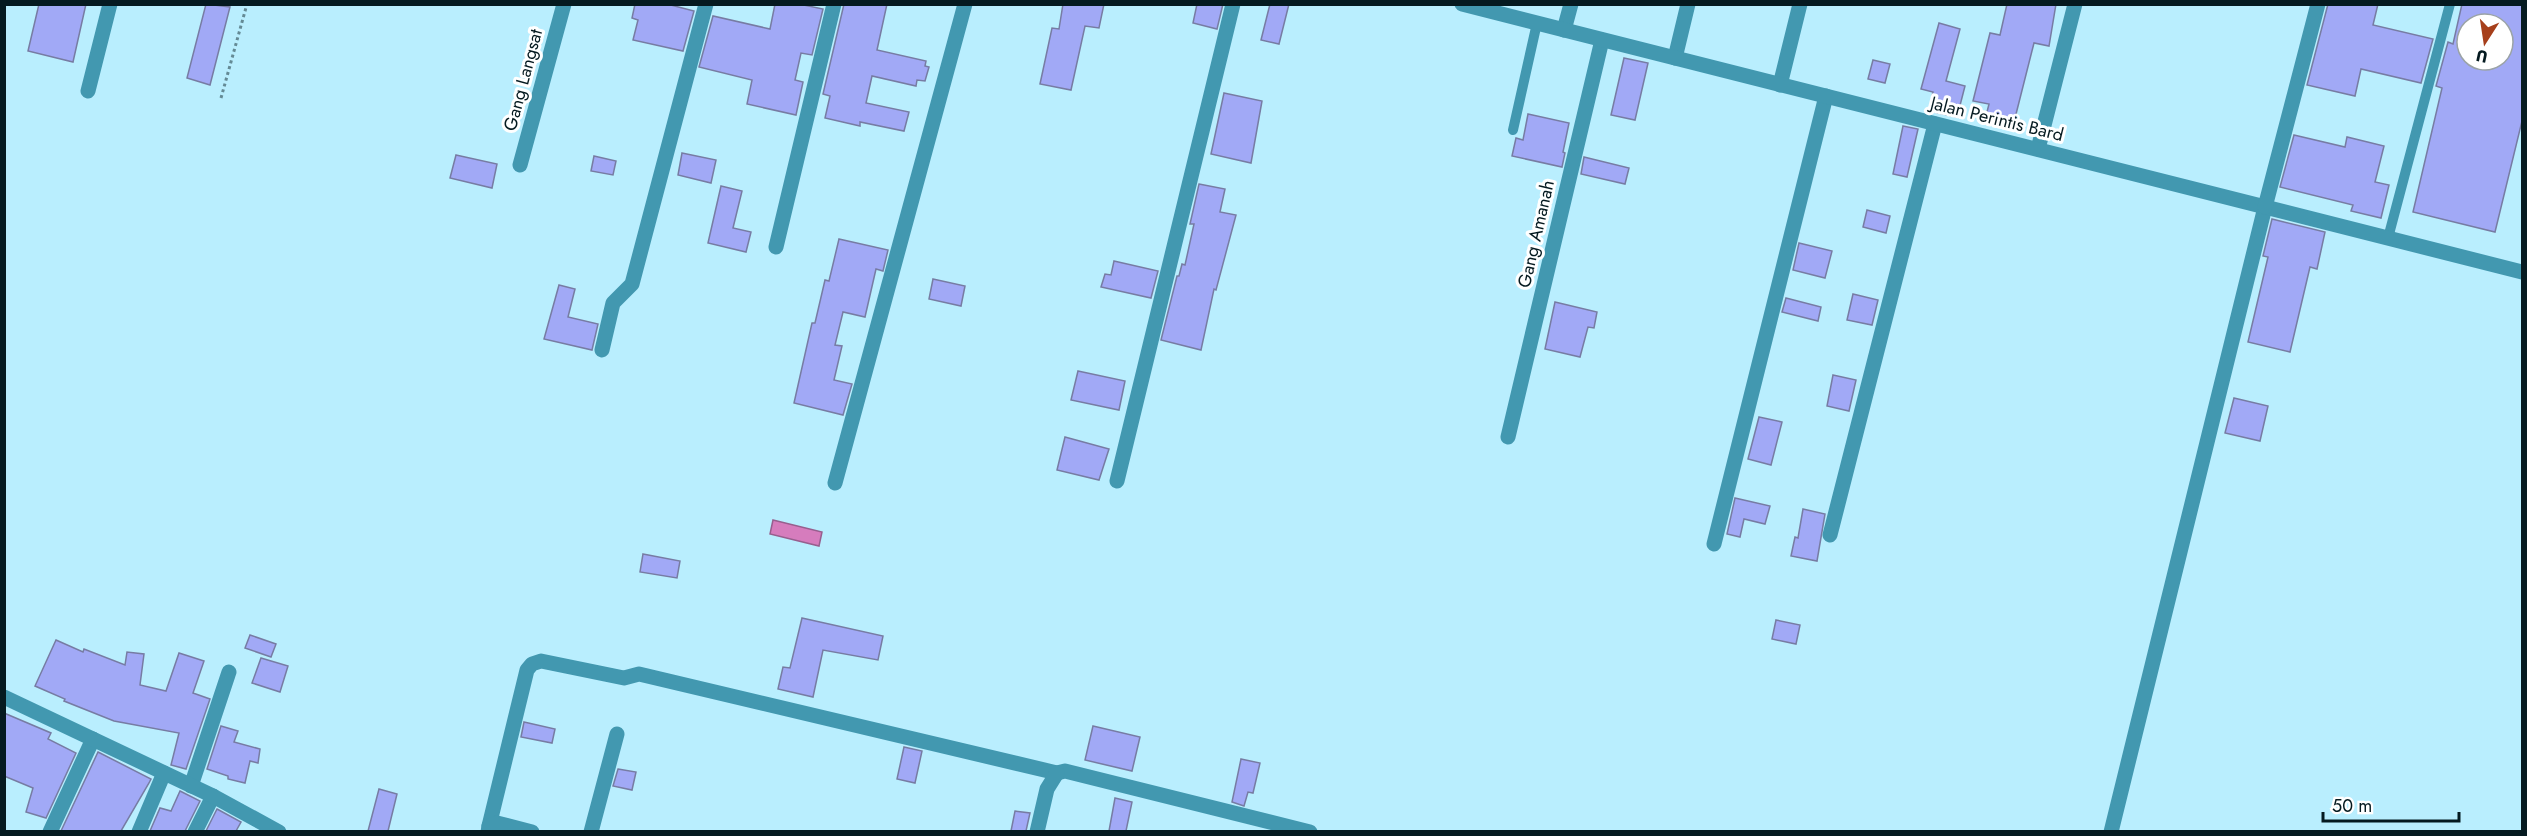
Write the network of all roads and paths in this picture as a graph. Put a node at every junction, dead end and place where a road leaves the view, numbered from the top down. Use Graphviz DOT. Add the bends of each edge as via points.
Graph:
graph roads {
  1 [pos="110,4"];
  2 [pos="247,4"];
  3 [pos="564,4"];
  4 [pos="706,4"];
  5 [pos="834,4"];
  6 [pos="964,4"];
  7 [pos="1233,4"];
  8 [pos="1462,4"];
  9 [pos="1571,4"];
  10 [pos="1688,4"];
  11 [pos="1800,4"];
  12 [pos="2075,4"];
  13 [pos="2318,4"];
  14 [pos="2450,4"];
  15 [pos="1537,23"];
  16 [pos="1564,30"];
  17 [pos="1602,40"];
  18 [pos="1675,58"];
  19 [pos="1780,85"];
  20 [pos="88,91"];
  21 [pos="1826,96"];
  22 [pos="221,98"];
  23 [pos="1935,124"];
  24 [pos="1513,130"];
  25 [pos="2038,149"];
  26 [pos="520,165"];
  27 [pos="2265,207"];
  28 [pos="2388,238"];
  29 [pos="776,247"];
  30 [pos="2523,272"];
  31 [pos="602,350"];
  32 [pos="1508,437"];
  33 [pos="1117,481"];
  34 [pos="835,483"];
  35 [pos="1830,535"];
  36 [pos="1714,544"];
  37 [pos="229,672"];
  38 [pos="4,698"];
  39 [pos="617,734"];
  40 [pos="93,739"];
  41 [pos="164,773"];
  42 [pos="1057,773"];
  43 [pos="191,786"];
  44 [pos="213,796"];
  45 [pos="488,829"];
  46 [pos="50,831"];
  47 [pos="139,831"];
  48 [pos="195,831"];
  49 [pos="279,831"];
  50 [pos="532,831"];
  51 [pos="591,831"];
  52 [pos="1037,831"];
  53 [pos="1310,831"];
  54 [pos="2111,831"];
  1 -- 20 [label="street"];
  2 -- 22 [label="path"];
  3 -- 26 [label="street, Gang Langsat"];
  4 -- 31 [label="street" via="632,284 613,303"];
  5 -- 29 [label="street"];
  6 -- 34 [label="street"];
  7 -- 33 [label="street"];
  8 -- 15 [label="street, Jalan Perintis Bard"];
  9 -- 16 [label="street"];
  10 -- 18 [label="street"];
  11 -- 19 [label="street"];
  12 -- 25 [label="street"];
  13 -- 27 [label="street"];
  14 -- 28 [label="lane"];
  15 -- 16 [label="street, Jalan Perintis Bard"];
  15 -- 24 [label="lane"];
  16 -- 17 [label="street, Jalan Perintis Bard"];
  17 -- 18 [label="street, Jalan Perintis Bard"];
  17 -- 32 [label="street, Gang Amanah"];
  18 -- 19 [label="street, Jalan Perintis Bard"];
  19 -- 21 [label="street, Jalan Perintis Bard"];
  21 -- 23 [label="street, Jalan Perintis Bard"];
  21 -- 36 [label="street"];
  23 -- 25 [label="street, Jalan Perintis Bard"];
  23 -- 35 [label="street"];
  25 -- 27 [label="street, Jalan Perintis Bard"];
  27 -- 28 [label="street, Jalan Perintis Bard"];
  27 -- 54 [label="street"];
  28 -- 30 [label="street, Jalan Perintis Bard"];
  37 -- 43 [label="street"];
  38 -- 40 [label="street"];
  39 -- 51 [label="street"];
  40 -- 41 [label="street"];
  40 -- 46 [label="street"];
  41 -- 43 [label="street"];
  41 -- 47 [label="street"];
  42 -- 45 [label="street" via="639,674 624,678 541,661 527,670"];
  42 -- 52 [label="street" via="1047,789"];
  42 -- 53 [label="street" via="1065,771"];
  43 -- 44 [label="street"];
  44 -- 48 [label="street"];
  44 -- 49 [label="street"];
  45 -- 50 [label="street" via="497,823"];
}
